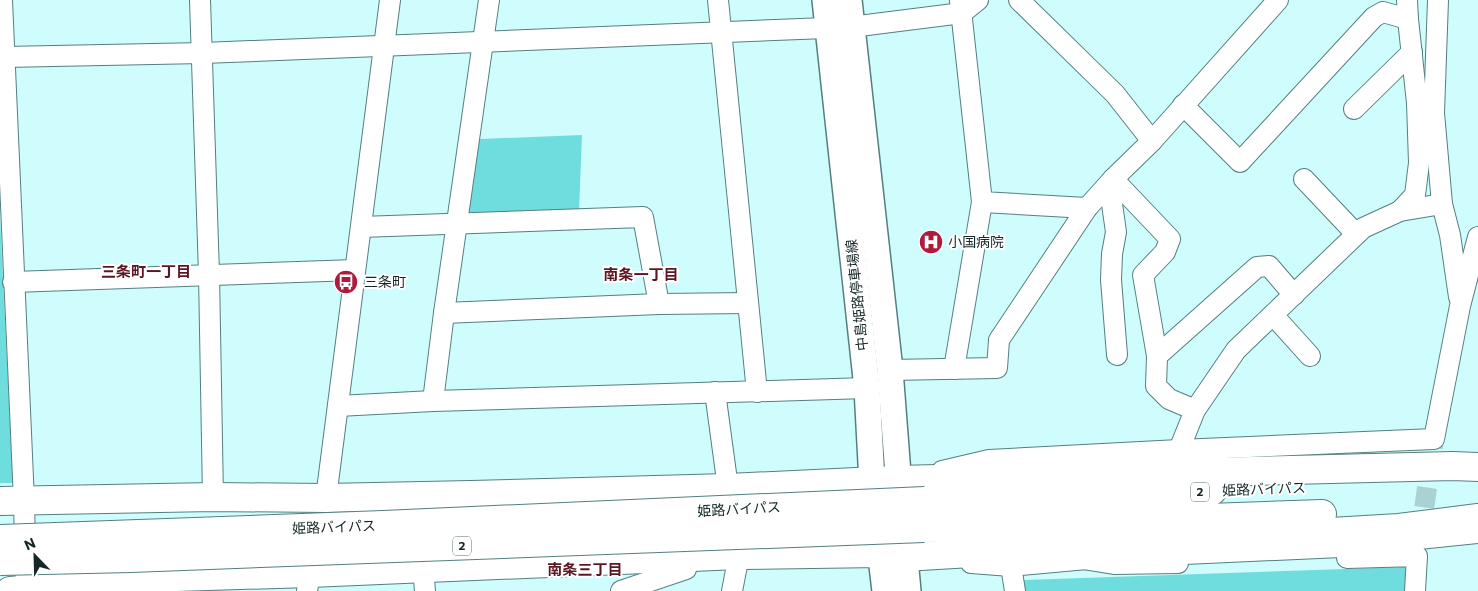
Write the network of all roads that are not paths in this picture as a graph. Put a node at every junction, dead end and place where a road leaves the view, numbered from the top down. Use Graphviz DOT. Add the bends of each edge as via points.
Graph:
graph roads {
  1 [pos="2,0"];
  2 [pos="200,0"];
  3 [pos="390,0"];
  4 [pos="489,0"];
  5 [pos="718,0"];
  6 [pos="825,0"];
  7 [pos="849,0"];
  8 [pos="978,0"];
  9 [pos="1019,0"];
  10 [pos="1278,0"];
  11 [pos="1438,0"];
  12 [pos="961,6"];
  13 [pos="1408,10"];
  14 [pos="839,28"];
  15 [pos="722,32"];
  16 [pos="483,43"];
  17 [pos="384,45"];
  18 [pos="1412,52"];
  19 [pos="203,53"];
  20 [pos="2,56"];
  21 [pos="1183,106"];
  22 [pos="1354,109"];
  23 [pos="1152,141"];
  24 [pos="1113,179"];
  25 [pos="1305,188"];
  26 [pos="982,202"];
  27 [pos="1442,204"];
  28 [pos="1087,208"];
  29 [pos="1400,210"];
  30 [pos="456,224"];
  31 [pos="361,227"];
  32 [pos="1356,234"];
  33 [pos="1478,237"];
  34 [pos="355,270"];
  35 [pos="209,274"];
  36 [pos="13,282"];
  37 [pos="1294,295"];
  38 [pos="748,303"];
  39 [pos="659,304"];
  40 [pos="1460,306"];
  41 [pos="444,313"];
  42 [pos="1273,315"];
  43 [pos="1117,355"];
  44 [pos="1157,356"];
  45 [pos="1310,356"];
  46 [pos="954,369"];
  47 [pos="890,370"];
  48 [pos="867,388"];
  49 [pos="715,392"];
  50 [pos="757,392"];
  51 [pos="433,401"];
  52 [pos="338,406"];
  53 [pos="1195,410"];
  54 [pos="1179,450"];
  55 [pos="885,481"];
  56 [pos="728,488"];
  57 [pos="213,497"];
  58 [pos="326,498"];
  59 [pos="1475,498"];
  60 [pos="12,501"];
  61 [pos="0,525"];
  62 [pos="1254,536"];
  63 [pos="42,537"];
  64 [pos="0,539"];
  65 [pos="1340,546"];
  66 [pos="739,555"];
  67 [pos="892,555"];
  68 [pos="687,557"];
  69 [pos="132,558"];
  70 [pos="1083,559"];
  71 [pos="0,561"];
  72 [pos="1012,566"];
  73 [pos="0,574"];
  74 [pos="424,580"];
  75 [pos="309,582"];
  76 [pos="21,590"];
  77 [pos="620,591"];
  78 [pos="732,591"];
  79 [pos="885,591"];
  80 [pos="908,591"];
  81 [pos="1015,591"];
  82 [pos="1415,591"];
  1 -- 20 [label="street"];
  2 -- 19 [label="street"];
  3 -- 17 [label="street"];
  4 -- 16 [label="street"];
  5 -- 15 [label="street"];
  6 -- 14 [label="main road, 中島姫路停車場線"];
  7 -- 14 [label="main road, 中島姫路停車場線"];
  8 -- 12 [label="street"];
  9 -- 23 [label="street" via="1116,94"];
  10 -- 21 [label="street"];
  11 -- 27 [label="street" via="1434,112"];
  12 -- 14 [label="street"];
  12 -- 26 [label="street"];
  13 -- 18 [label="street"];
  13 -- 21 [label="street" via="1383,12 1374,17 1240,162"];
  14 -- 15 [label="street"];
  14 -- 47 [label="main road, 中島姫路停車場線"];
  14 -- 48 [label="main road, 中島姫路停車場線"];
  15 -- 16 [label="street"];
  15 -- 38 [label="street"];
  16 -- 17 [label="street"];
  16 -- 30 [label="street"];
  17 -- 19 [label="street"];
  17 -- 31 [label="street"];
  18 -- 22 [label="street"];
  18 -- 29 [label="street" via="1419,164 1415,195"];
  19 -- 20 [label="street"];
  19 -- 35 [label="street"];
  20 -- 36 [label="street"];
  21 -- 23 [label="street"];
  23 -- 24 [label="street"];
  24 -- 28 [label="street"];
  24 -- 43 [label="street" via="1111,197 1116,232 1111,280"];
  24 -- 44 [label="street" via="1170,239 1165,252 1143,276"];
  25 -- 32 [label="street"];
  26 -- 28 [label="street"];
  26 -- 46 [label="street"];
  27 -- 29 [label="street"];
  27 -- 40 [label="street"];
  28 -- 46 [label="street" via="999,340 997,368"];
  29 -- 32 [label="street"];
  30 -- 31 [label="street"];
  30 -- 39 [label="street" via="643,217"];
  30 -- 41 [label="street"];
  31 -- 34 [label="street"];
  32 -- 37 [label="street"];
  33 -- 40 [label="street"];
  34 -- 35 [label="street"];
  34 -- 52 [label="street"];
  35 -- 36 [label="street"];
  35 -- 57 [label="street"];
  36 -- 60 [label="street"];
  37 -- 42 [label="street"];
  37 -- 44 [label="street" via="1269,266 1257,266"];
  38 -- 39 [label="street"];
  38 -- 50 [label="street"];
  39 -- 41 [label="street"];
  40 -- 54 [label="street" via="1434,439"];
  41 -- 51 [label="street"];
  42 -- 45 [label="street"];
  42 -- 53 [label="street" via="1236,350"];
  44 -- 53 [label="street" via="1156,386 1169,399"];
  46 -- 47 [label="street"];
  47 -- 55 [label="main road, 中島姫路停車場線"];
  48 -- 50 [label="street"];
  48 -- 55 [label="main road, 中島姫路停車場線"];
  49 -- 50 [label="street"];
  49 -- 51 [label="street"];
  49 -- 56 [label="street"];
  51 -- 52 [label="street"];
  52 -- 58 [label="street"];
  53 -- 54 [label="street"];
  54 -- 55 [label="street" via="990,460"];
  55 -- 56 [label="highway"];
  55 -- 59 [label="highway" via="1223,472"];
  55 -- 67 [label="main road, 中島姫路停車場線"];
  56 -- 58 [label="highway"];
  57 -- 58 [label="highway"];
  57 -- 60 [label="highway"];
  59 -- 62 [label="highway" via="1399,528"];
  59 -- 63 [label="highway, 姫路バイパス / 2, bridge" via="926,501"];
  59 -- 65 [label="street"];
  59 -- 69 [label="highway, 姫路バイパス / 2, bridge" via="924,528"];
  60 -- 76 [label="street"];
  61 -- 63 [label="highway"];
  62 -- 65 [label="highway"];
  62 -- 67 [label="highway"];
  63 -- 64 [label="highway, 姫路バイパス / 2, bridge"];
  65 -- 70 [label="street"];
  66 -- 67 [label="highway"];
  66 -- 68 [label="highway"];
  66 -- 78 [label="street"];
  67 -- 72 [label="street"];
  67 -- 79 [label="main road, 中島姫路停車場線"];
  67 -- 80 [label="main road, 中島姫路停車場線"];
  68 -- 74 [label="highway"];
  68 -- 77 [label="street" via="686,569"];
  69 -- 71 [label="highway, 姫路バイパス / 2, bridge"];
  69 -- 73 [label="highway, bridge"];
  70 -- 72 [label="street"];
  70 -- 82 [label="street" via="1114,564 1417,556"];
  72 -- 81 [label="street"];
  74 -- 75 [label="highway"];
  75 -- 76 [label="highway" via="176,576"];
}
